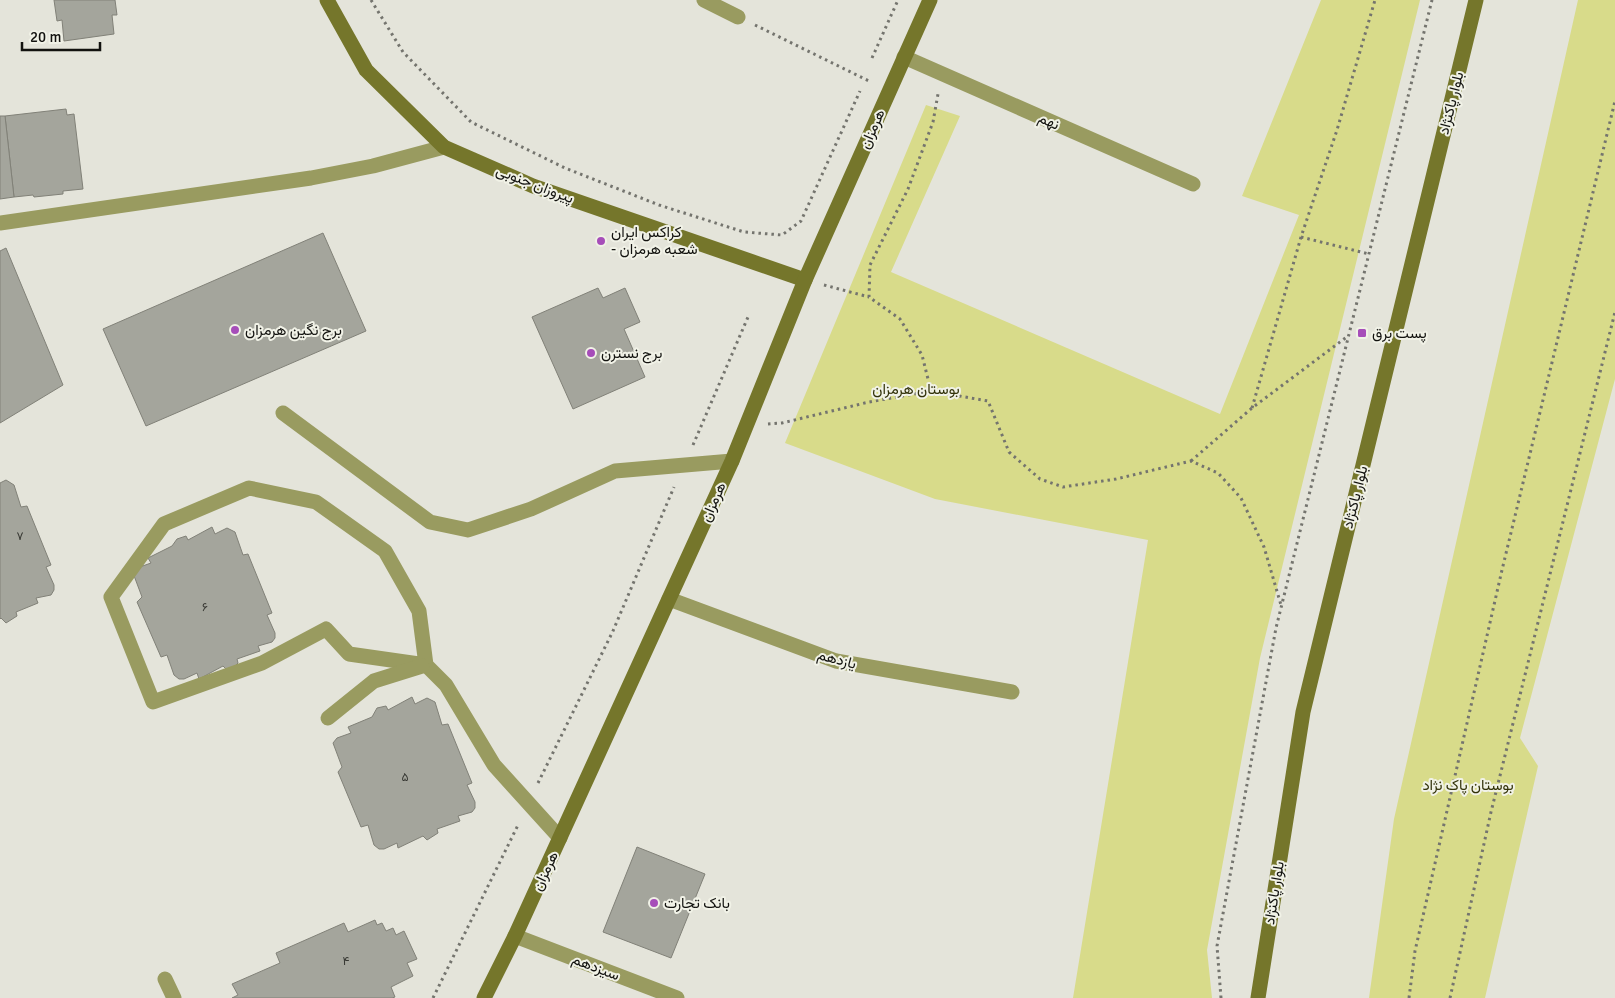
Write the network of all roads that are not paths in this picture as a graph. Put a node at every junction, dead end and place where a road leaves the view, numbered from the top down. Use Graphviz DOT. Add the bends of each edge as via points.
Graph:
graph roads {
  1 [pos="328,0"];
  2 [pos="704,0"];
  3 [pos="930,0"];
  4 [pos="1476,0"];
  5 [pos="738,17"];
  6 [pos="904,57"];
  7 [pos="444,147"];
  8 [pos="1193,184"];
  9 [pos="0,223"];
  10 [pos="805,280"];
  11 [pos="283,413"];
  12 [pos="732,461"];
  13 [pos="669,599"];
  14 [pos="426,664"];
  15 [pos="1012,692"];
  16 [pos="328,718"];
  17 [pos="560,838"];
  18 [pos="516,936"];
  19 [pos="166,979"];
  20 [pos="174,998"];
  21 [pos="484,998"];
  22 [pos="677,998"];
  23 [pos="1258,998"];
  1 -- 7 [label="street, پیروزان جنوبی" via="366,70"];
  2 -- 5 [label="street"];
  3 -- 6 [label="street, هرمزان"];
  4 -- 23 [label="street, بلوار پاکنژاد" via="1302,712"];
  6 -- 8 [label="street, نهم"];
  6 -- 10 [label="street, هرمزان"];
  7 -- 9 [label="street" via="311,178"];
  7 -- 10 [label="street, پیروزان جنوبی" via="533,186"];
  10 -- 12 [label="street, هرمزان"];
  11 -- 12 [label="street" via="430,522 468,530 531,509 616,471"];
  12 -- 13 [label="street, هرمزان"];
  13 -- 15 [label="street, یازدهم" via="836,661"];
  13 -- 17 [label="street, هرمزان"];
  14 -- 14 [label="street" via="419,611 385,551 316,502 249,488 164,524 110,597 153,702 262,663 326,629 349,654"];
  14 -- 16 [label="street" via="374,681"];
  14 -- 17 [label="street" via="446,685 494,765"];
  17 -- 18 [label="street, هرمزان"];
  18 -- 21 [label="street, هرمزان"];
  18 -- 22 [label="street, سیزدهم"];
  19 -- 20 [label="street"];
}
